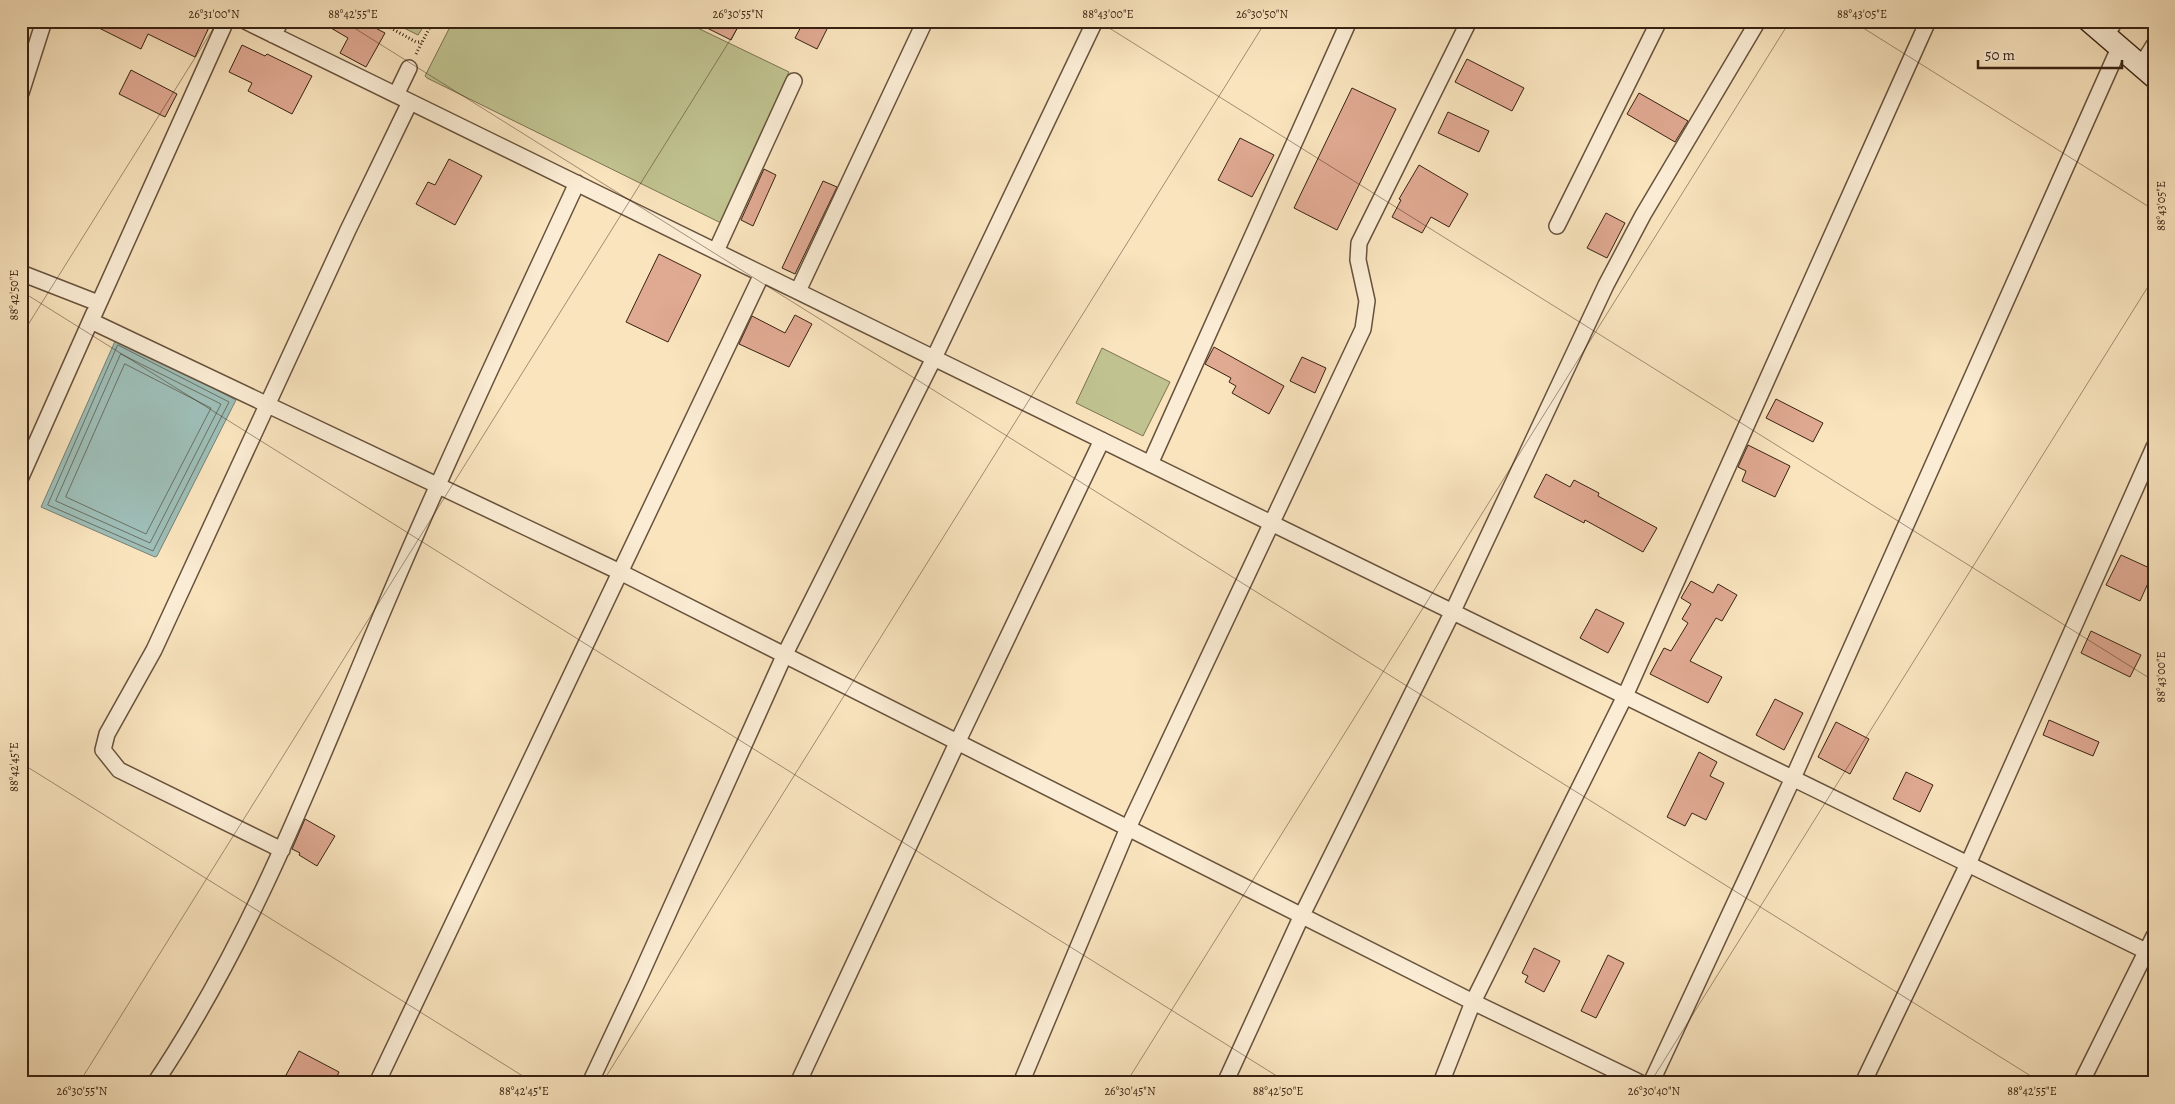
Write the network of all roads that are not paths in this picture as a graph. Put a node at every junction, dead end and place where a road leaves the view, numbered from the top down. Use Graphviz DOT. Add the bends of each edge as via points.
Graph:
graph roads {
  1 [pos="44,21"];
  2 [pos="226,21"];
  3 [pos="245,21"];
  4 [pos="281,21"];
  5 [pos="925,21"];
  6 [pos="1095,21"];
  7 [pos="1350,21"];
  8 [pos="1469,21"];
  9 [pos="1659,21"];
  10 [pos="1758,21"];
  11 [pos="1928,21"];
  12 [pos="2089,21"];
  13 [pos="273,35"];
  14 [pos="2113,35"];
  15 [pos="2154,45"];
  16 [pos="409,68"];
  17 [pos="2147,72"];
  18 [pos="794,81"];
  19 [pos="21,92"];
  20 [pos="396,95"];
  21 [pos="410,102"];
  22 [pos="577,183"];
  23 [pos="1558,226"];
  24 [pos="716,251"];
  25 [pos="21,273"];
  26 [pos="762,274"];
  27 [pos="798,291"];
  28 [pos="98,303"];
  29 [pos="91,322"];
  30 [pos="934,358"];
  31 [pos="266,404"];
  32 [pos="1102,440"];
  33 [pos="2154,447"];
  34 [pos="1150,464"];
  35 [pos="21,477"];
  36 [pos="437,485"];
  37 [pos="1272,523"];
  38 [pos="620,572"];
  39 [pos="1452,613"];
  40 [pos="784,656"];
  41 [pos="1624,696"];
  42 [pos="957,743"];
  43 [pos="1793,778"];
  44 [pos="1128,828"];
  45 [pos="282,850"];
  46 [pos="1968,864"];
  47 [pos="1302,915"];
  48 [pos="2154,936"];
  49 [pos="2150,953"];
  50 [pos="1473,1002"];
  51 [pos="155,1083"];
  52 [pos="377,1083"];
  53 [pos="590,1083"];
  54 [pos="798,1083"];
  55 [pos="1020,1083"];
  56 [pos="1225,1083"];
  57 [pos="1441,1083"];
  58 [pos="1641,1083"];
  59 [pos="1651,1083"];
  60 [pos="1863,1083"];
  61 [pos="2081,1083"];
  1 -- 19 [label="street"];
  2 -- 29 [label="street"];
  3 -- 13 [label="street"];
  4 -- 13 [label="street"];
  5 -- 27 [label="street"];
  6 -- 30 [label="street"];
  7 -- 34 [label="street"];
  8 -- 37 [label="street" via="1359,243 1358,260 1367,301 1362,329"];
  9 -- 23 [label="street"];
  10 -- 39 [label="street" via="1648,207 1606,285"];
  11 -- 41 [label="street"];
  12 -- 14 [label="main road"];
  13 -- 20 [label="street"];
  14 -- 17 [label="main road"];
  14 -- 43 [label="street" via="2106,76 2096,100"];
  15 -- 17 [label="street"];
  16 -- 20 [label="street"];
  18 -- 24 [label="street"];
  20 -- 21 [label="street"];
  21 -- 22 [label="street"];
  21 -- 31 [label="street"];
  22 -- 24 [label="street"];
  22 -- 36 [label="street"];
  24 -- 26 [label="street"];
  25 -- 28 [label="street"];
  26 -- 27 [label="street"];
  26 -- 38 [label="street"];
  27 -- 30 [label="street"];
  28 -- 29 [label="street"];
  28 -- 35 [label="street"];
  29 -- 31 [label="street"];
  30 -- 32 [label="street"];
  30 -- 40 [label="street"];
  31 -- 36 [label="street"];
  31 -- 45 [label="street" via="154,650 106,734 103,750 119,770"];
  32 -- 34 [label="street"];
  32 -- 42 [label="street"];
  33 -- 46 [label="street"];
  34 -- 37 [label="street"];
  36 -- 38 [label="street"];
  36 -- 45 [label="street"];
  37 -- 39 [label="street"];
  37 -- 44 [label="street"];
  38 -- 40 [label="street"];
  38 -- 52 [label="street"];
  39 -- 41 [label="street"];
  39 -- 47 [label="street"];
  40 -- 42 [label="street"];
  40 -- 53 [label="street"];
  41 -- 43 [label="street"];
  41 -- 50 [label="street"];
  42 -- 44 [label="street"];
  42 -- 54 [label="street"];
  43 -- 46 [label="street"];
  43 -- 59 [label="street"];
  44 -- 47 [label="street"];
  44 -- 55 [label="street"];
  45 -- 51 [label="street" via="254,911 187,1035"];
  46 -- 49 [label="street"];
  46 -- 60 [label="street"];
  47 -- 50 [label="street"];
  47 -- 56 [label="street"];
  48 -- 49 [label="street"];
  49 -- 61 [label="street"];
  50 -- 57 [label="street"];
  50 -- 58 [label="street"];
}
